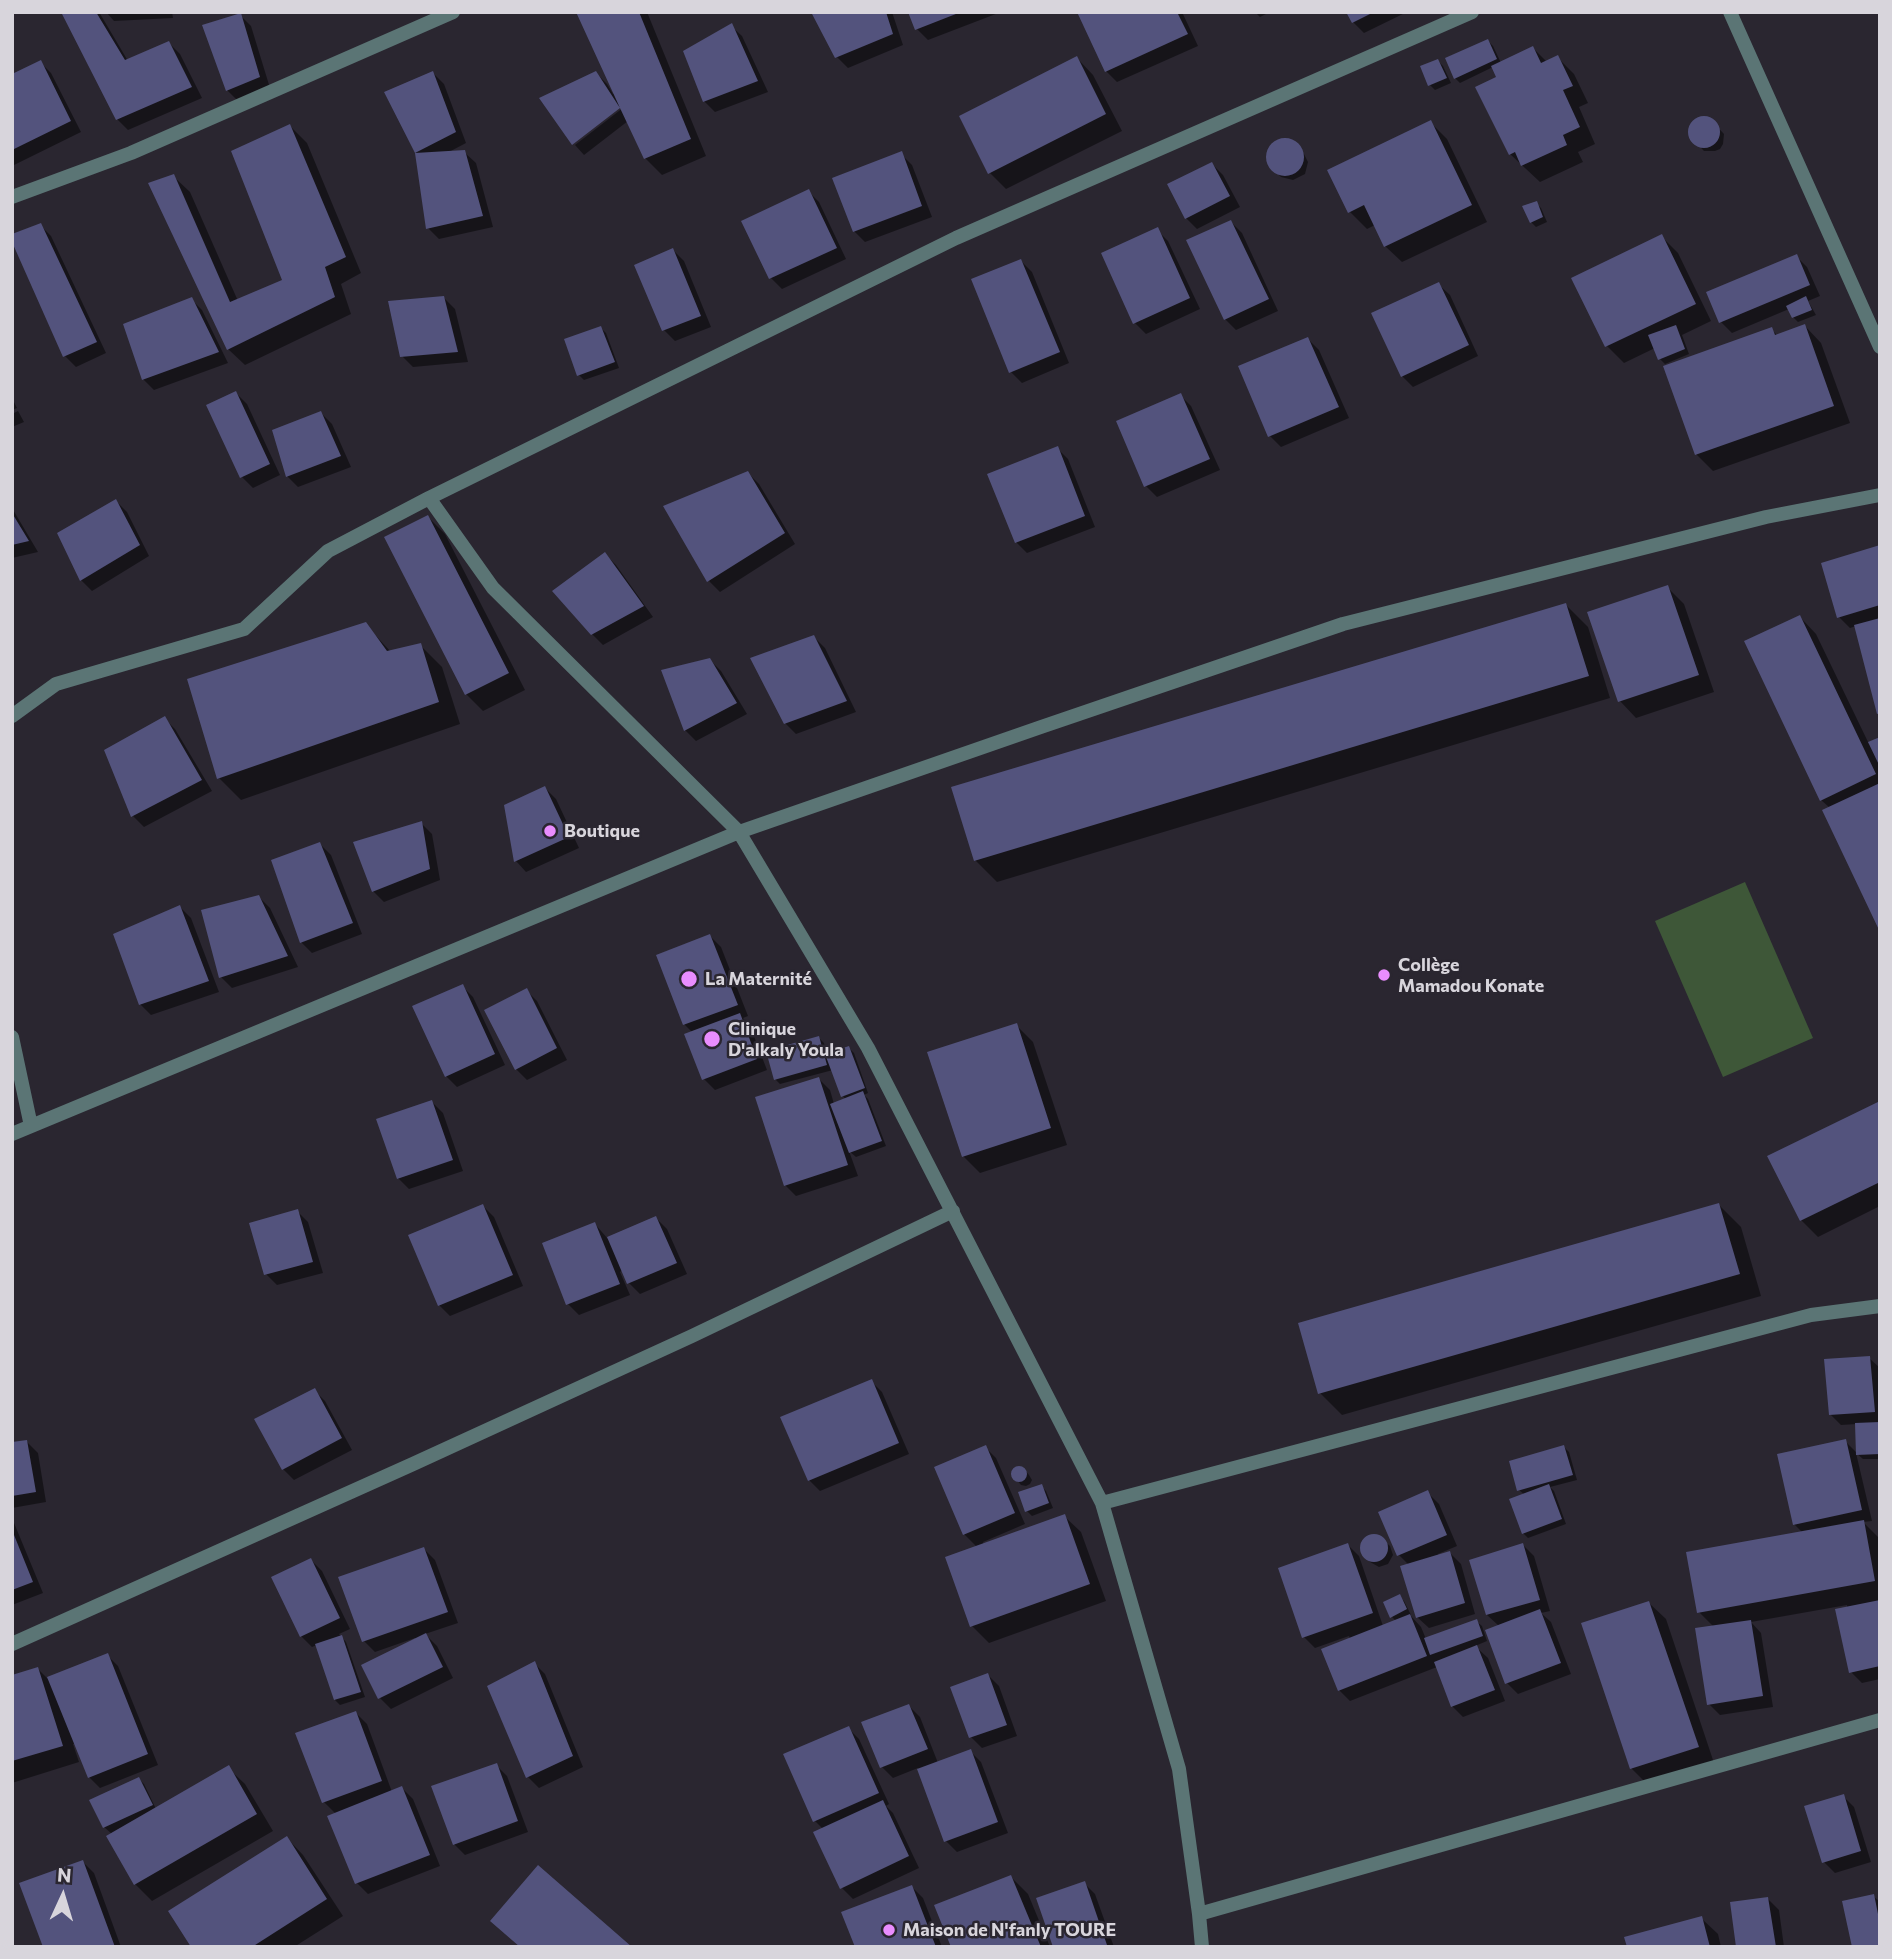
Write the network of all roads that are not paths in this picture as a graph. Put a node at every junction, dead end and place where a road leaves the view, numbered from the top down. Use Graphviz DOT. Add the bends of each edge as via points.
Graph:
graph roads {
  1 [pos="453,12"];
  2 [pos="1472,12"];
  3 [pos="1730,12"];
  4 [pos="12,197"];
  5 [pos="1880,347"];
  6 [pos="1880,495"];
  7 [pos="429,498"];
  8 [pos="12,716"];
  9 [pos="739,832"];
  10 [pos="12,1037"];
  11 [pos="31,1126"];
  12 [pos="12,1134"];
  13 [pos="953,1211"];
  14 [pos="1880,1306"];
  15 [pos="1102,1503"];
  16 [pos="12,1644"];
  17 [pos="1880,1720"];
  18 [pos="1199,1914"];
  19 [pos="1202,1947"];
  1 -- 4 [label="street" via="131,153"];
  2 -- 7 [label="street" via="956,238"];
  3 -- 5 [label="street"];
  6 -- 9 [label="street" via="1766,517 1343,624"];
  7 -- 8 [label="street" via="328,551 244,629 56,684"];
  7 -- 9 [label="street" via="493,589"];
  9 -- 11 [label="street"];
  9 -- 13 [label="street" via="868,1048"];
  10 -- 11 [label="street"];
  11 -- 12 [label="street"];
  13 -- 15 [label="street"];
  13 -- 16 [label="street" via="692,1336"];
  14 -- 15 [label="street" via="1811,1314"];
  15 -- 18 [label="street" via="1179,1769"];
  17 -- 18 [label="street"];
  18 -- 19 [label="street"];
}
